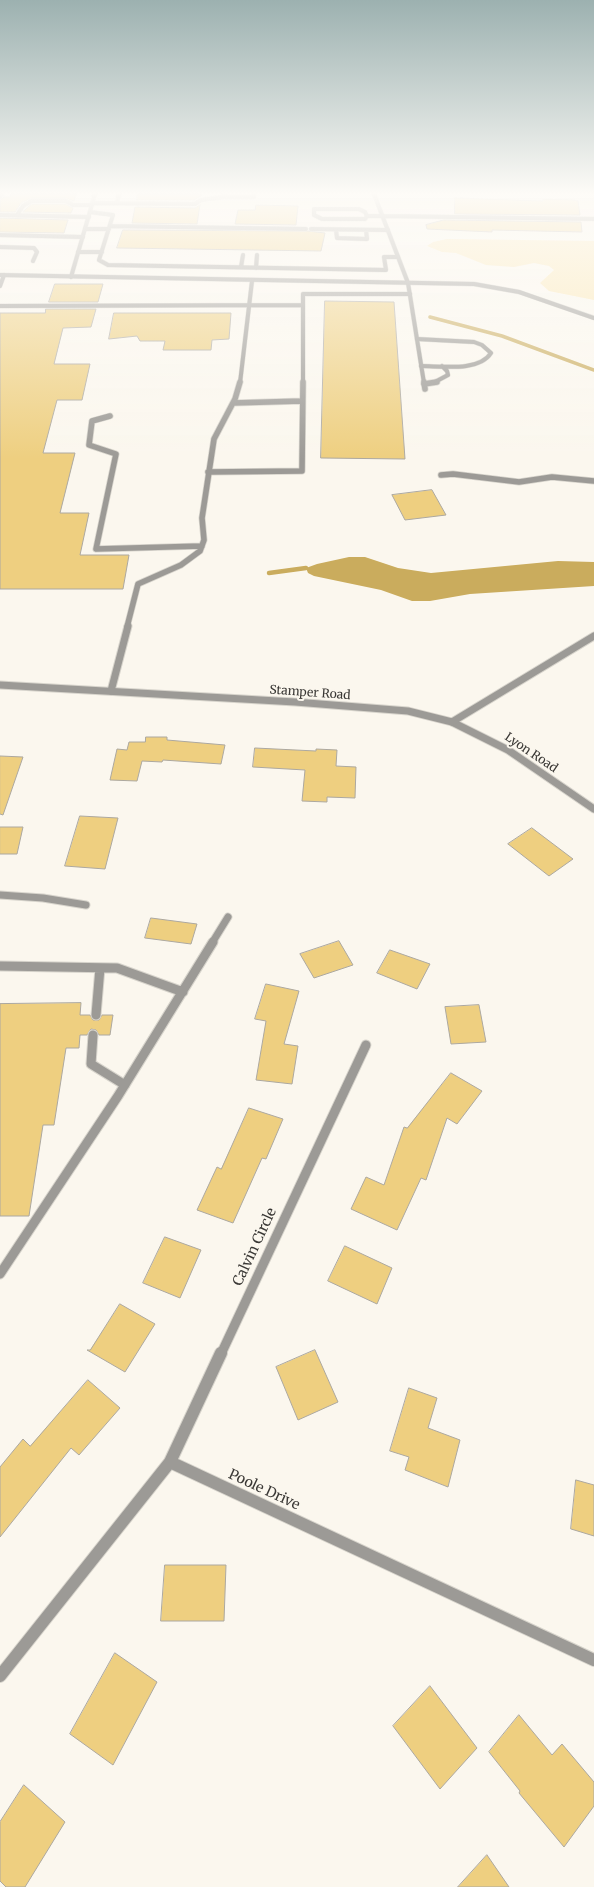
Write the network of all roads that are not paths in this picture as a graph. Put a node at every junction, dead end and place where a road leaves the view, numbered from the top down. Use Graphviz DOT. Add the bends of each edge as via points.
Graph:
graph roads {
  1 [pos="250,282"];
  2 [pos="358,282"];
  3 [pos="408,283"];
  4 [pos="410,294"];
  5 [pos="303,305"];
  6 [pos="0,306"];
  7 [pos="249,306"];
  8 [pos="594,318"];
  9 [pos="417,339"];
  10 [pos="421,366"];
  11 [pos="442,366"];
  12 [pos="302,401"];
  13 [pos="233,403"];
  14 [pos="110,416"];
  15 [pos="208,472"];
  16 [pos="441,475"];
  17 [pos="594,480"];
  18 [pos="202,546"];
  19 [pos="594,636"];
  20 [pos="0,684"];
  21 [pos="111,691"];
  22 [pos="452,722"];
  23 [pos="594,809"];
  24 [pos="0,895"];
  25 [pos="86,905"];
  26 [pos="228,917"];
  27 [pos="0,966"];
  28 [pos="100,968"];
  29 [pos="182,992"];
  30 [pos="96,1015"];
  31 [pos="93,1035"];
  32 [pos="366,1045"];
  33 [pos="125,1085"];
  34 [pos="0,1274"];
  35 [pos="170,1462"];
  36 [pos="594,1660"];
  37 [pos="0,1676"];
  1 -- 7 [label="street"];
  2 -- 3 [label="street"];
  3 -- 4 [label="street"];
  3 -- 8 [label="street" via="474,284 505,288"];
  4 -- 5 [label="street" via="304,294"];
  4 -- 9 [label="street"];
  5 -- 7 [label="street"];
  5 -- 12 [label="street"];
  6 -- 7 [label="street"];
  7 -- 13 [label="street" via="240,383"];
  9 -- 10 [label="street"];
  9 -- 11 [label="street" via="474,342 482,345 490,353 486,361 477,364"];
  10 -- 11 [label="street"];
  10 -- 11 [label="street" via="424,386 448,375"];
  12 -- 13 [label="street"];
  12 -- 15 [label="street" via="302,471"];
  13 -- 15 [label="street" via="214,439"];
  14 -- 18 [label="street" via="92,421 89,445 116,454 96,549"];
  15 -- 18 [label="street" via="202,518"];
  16 -- 17 [label="street" via="453,474 505,482 552,477"];
  18 -- 21 [label="street" via="200,551 181,565 138,584"];
  19 -- 22 [label="street"];
  20 -- 21 [label="street, Stamper Road"];
  21 -- 22 [label="street, Stamper Road" via="408,711"];
  22 -- 23 [label="street, Lyon Road" via="486,737 516,755"];
  24 -- 25 [label="street"];
  26 -- 29 [label="street"];
  27 -- 28 [label="street"];
  28 -- 29 [label="street" via="117,968"];
  28 -- 30 [label="street"];
  29 -- 33 [label="street"];
  31 -- 33 [label="street" via="91,1064"];
  32 -- 35 [label="street, Calvin Circle"];
  33 -- 34 [label="street"];
  35 -- 36 [label="street, Poole Drive"];
  35 -- 37 [label="street"];
}
